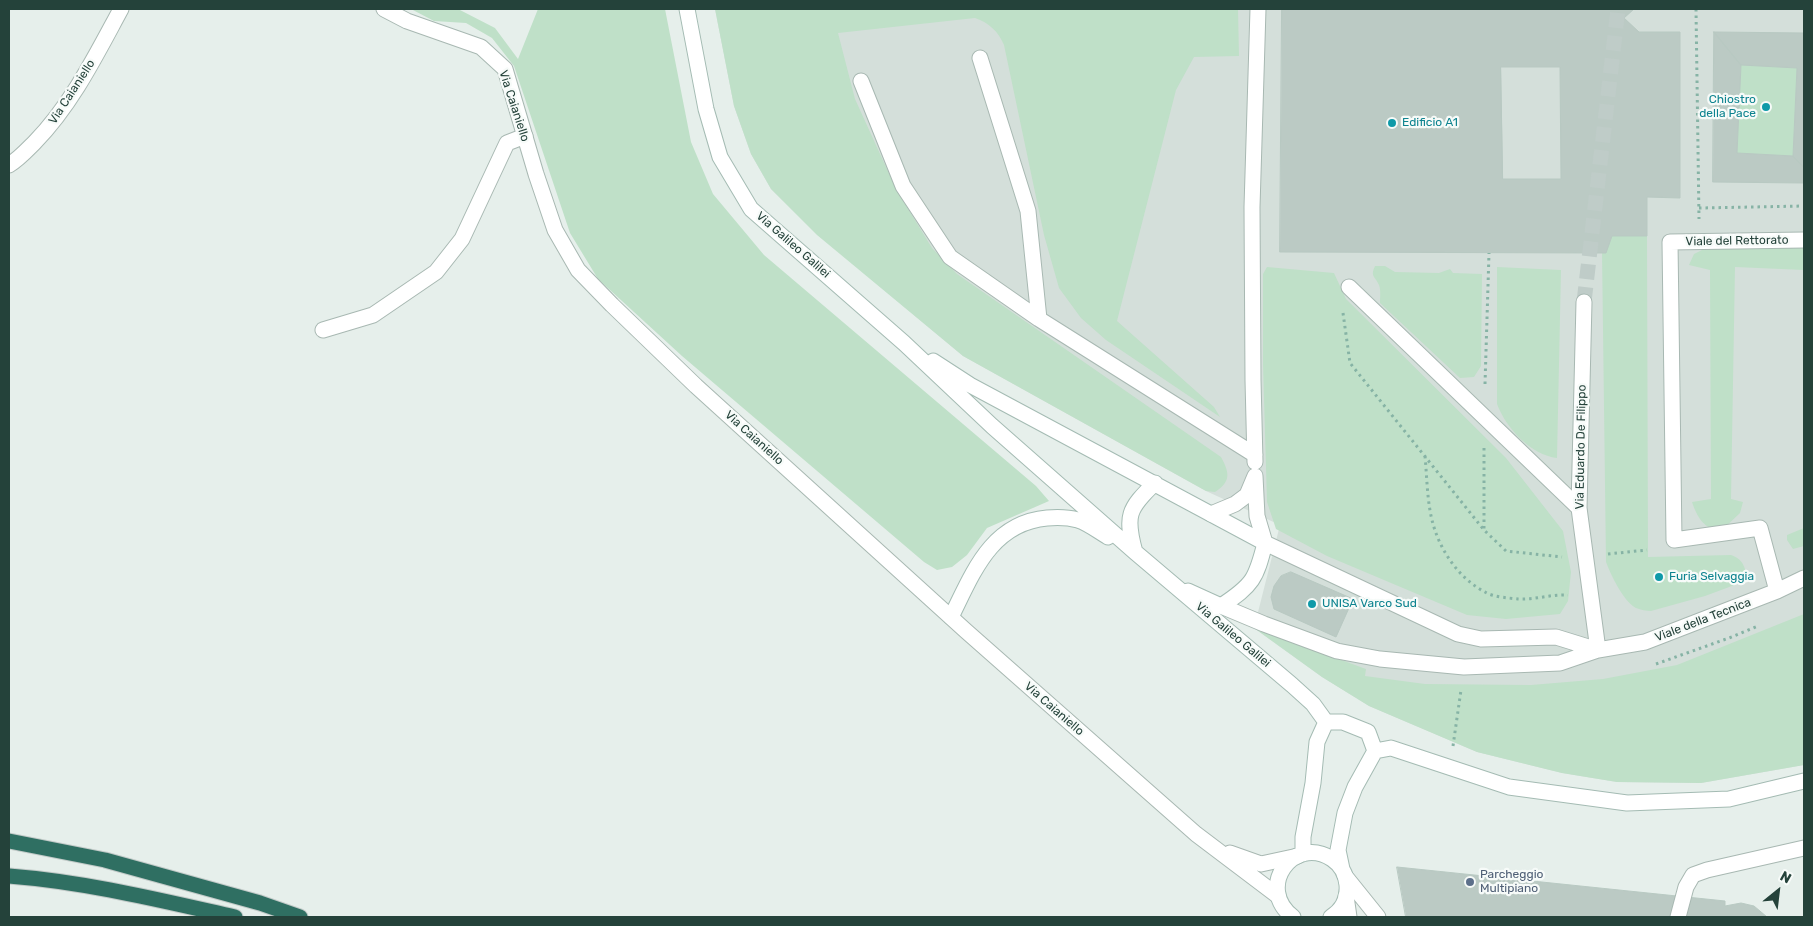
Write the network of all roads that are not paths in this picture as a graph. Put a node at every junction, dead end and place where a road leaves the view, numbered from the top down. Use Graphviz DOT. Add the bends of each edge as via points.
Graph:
graph roads {
  1 [pos="121,9"];
  2 [pos="384,9"];
  3 [pos="687,9"];
  4 [pos="1258,9"];
  5 [pos="980,58"];
  6 [pos="861,81"];
  7 [pos="525,136"];
  8 [pos="9,165"];
  9 [pos="1804,240"];
  10 [pos="1349,287"];
  11 [pos="1584,302"];
  12 [pos="1039,319"];
  13 [pos="323,330"];
  14 [pos="904,343"];
  15 [pos="1255,455"];
  16 [pos="1255,476"];
  17 [pos="1155,483"];
  18 [pos="1579,508"];
  19 [pos="1211,514"];
  20 [pos="1264,543"];
  21 [pos="1135,552"];
  22 [pos="1804,578"];
  23 [pos="1172,583"];
  24 [pos="1777,591"];
  25 [pos="1222,606"];
  26 [pos="950,617"];
  27 [pos="1598,650"];
  28 [pos="1326,722"];
  29 [pos="1375,752"];
  30 [pos="1804,781"];
  31 [pos="1196,834"];
  32 [pos="9,840"];
  33 [pos="1804,848"];
  34 [pos="1300,855"];
  35 [pos="1344,872"];
  36 [pos="9,876"];
  37 [pos="1278,896"];
  38 [pos="1341,912"];
  39 [pos="235,917"];
  40 [pos="300,917"];
  41 [pos="1293,917"];
  42 [pos="1378,917"];
  43 [pos="1678,917"];
  1 -- 8 [label="street, Via Caianiello" via="86,73 49,127 17,161"];
  2 -- 7 [label="street, Via Caianiello" via="407,21 481,47 499,63 505,69"];
  3 -- 14 [label="street, Via Galileo Galilei" via="706,109 720,157 751,209"];
  4 -- 15 [label="street" via="1252,207"];
  5 -- 12 [label="street" via="1028,211"];
  6 -- 12 [label="street" via="903,186 950,256"];
  7 -- 13 [label="street" via="507,143 462,239 436,272 373,315"];
  7 -- 26 [label="street, Via Caianiello" via="555,230 578,270 696,386"];
  9 -- 24 [label="street, Viale del Rettorato" via="1670,242 1674,540 1760,528"];
  10 -- 18 [label="street"];
  11 -- 18 [label="street, Via Eduardo De Filippo"];
  12 -- 15 [label="street"];
  14 -- 17 [label="street, Via Galileo Galilei" via="970,385"];
  14 -- 21 [label="street, Via Galileo Galilei" via="992,426"];
  15 -- 16 [label="street"];
  16 -- 19 [label="street" via="1248,495"];
  16 -- 20 [label="street" via="1257,516"];
  17 -- 19 [label="street, Via Galileo Galilei"];
  17 -- 21 [label="street" via="1138,499 1130,514 1129,530"];
  18 -- 27 [label="street, Via Eduardo De Filippo"];
  19 -- 20 [label="street, Via Galileo Galilei"];
  20 -- 25 [label="street, Via Galileo Galilei" via="1258,571 1244,591"];
  20 -- 27 [label="street, Via Galileo Galilei" via="1458,634 1481,639 1556,637"];
  21 -- 23 [label="street, Via Galileo Galilei"];
  21 -- 26 [label="street" via="1080,521 1062,517 1037,519 1014,526 993,543"];
  22 -- 24 [label="street, Viale della Tecnica"];
  23 -- 25 [label="street, Viale della Tecnica"];
  23 -- 28 [label="street, Via Galileo Galilei" via="1292,685 1313,704"];
  24 -- 27 [label="street, Viale della Tecnica" via="1645,642"];
  25 -- 27 [label="street, Viale della Tecnica" via="1337,651 1380,659 1464,667 1560,664"];
  26 -- 31 [label="street, Via Caianiello"];
  28 -- 29 [label="street" via="1343,722 1368,732"];
  28 -- 34 [label="street" via="1317,742"];
  29 -- 30 [label="street" via="1391,748 1509,787 1627,803 1729,799"];
  29 -- 35 [label="street" via="1344,813 1338,850"];
  31 -- 34 [label="street, Via Caianiello" via="1237,856 1261,864"];
  31 -- 37 [label="street, Via Caianiello"];
  32 -- 40 [label="highway" via="105,860"];
  33 -- 43 [label="street" via="1693,875"];
  34 -- 35 [label="street, Via Caianiello" via="1325,855"];
  34 -- 37 [label="street" via="1280,872"];
  35 -- 38 [label="street" via="1347,886"];
  35 -- 42 [label="street, Via Caianiello"];
  36 -- 39 [label="highway" via="109,888"];
  37 -- 41 [label="street, Via Caianiello" via="1281,905"];
}
